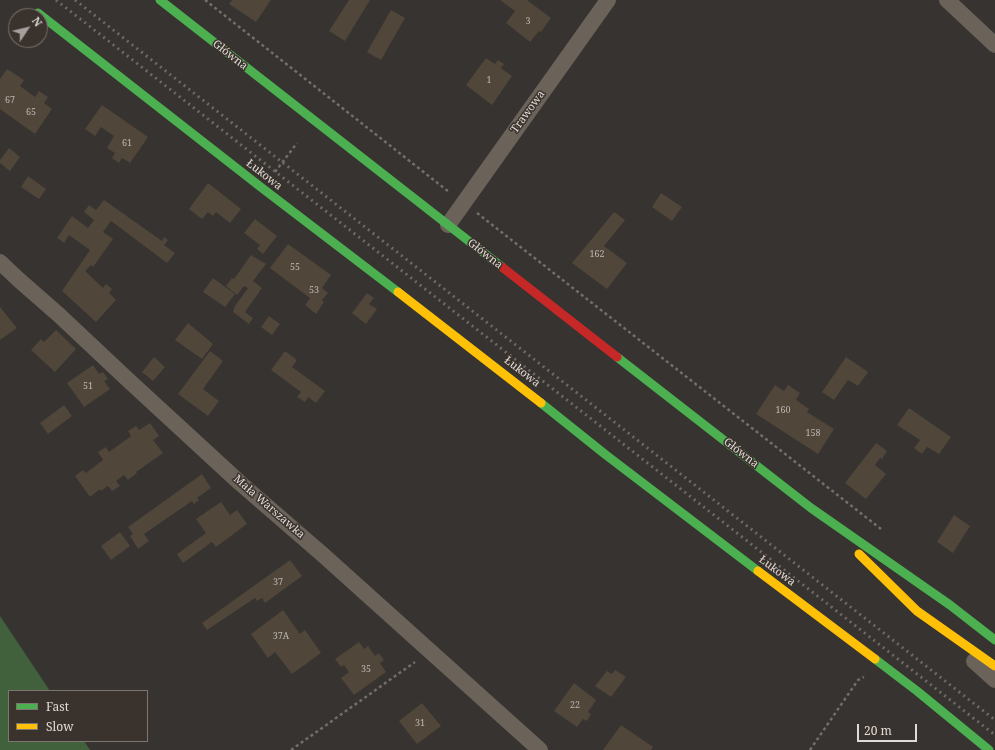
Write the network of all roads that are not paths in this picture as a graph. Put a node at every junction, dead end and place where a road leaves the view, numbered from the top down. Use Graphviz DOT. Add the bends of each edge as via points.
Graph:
graph roads {
  1 [pos="160,0"];
  2 [pos="608,0"];
  3 [pos="947,0"];
  4 [pos="48,21"];
  5 [pos="995,45"];
  6 [pos="448,225"];
  7 [pos="0,262"];
  8 [pos="811,508"];
  9 [pos="917,610"];
  10 [pos="995,640"];
  11 [pos="995,666"];
  12 [pos="995,680"];
  13 [pos="540,750"];
  14 [pos="989,750"];
  1 -- 6 [label="main road, Główna"];
  2 -- 6 [label="street, Trawowa"];
  3 -- 5 [label="street"];
  4 -- 14 [label="main road, Łukowa"];
  6 -- 8 [label="main road, Główna"];
  7 -- 13 [label="street, Mała Warszawka" via="240,483"];
  8 -- 9 [label="main road, Główna"];
  8 -- 10 [label="main road, Główna" via="950,605"];
  9 -- 11 [label="main road, Główna"];
  9 -- 12 [label="street, Główna"];
}
